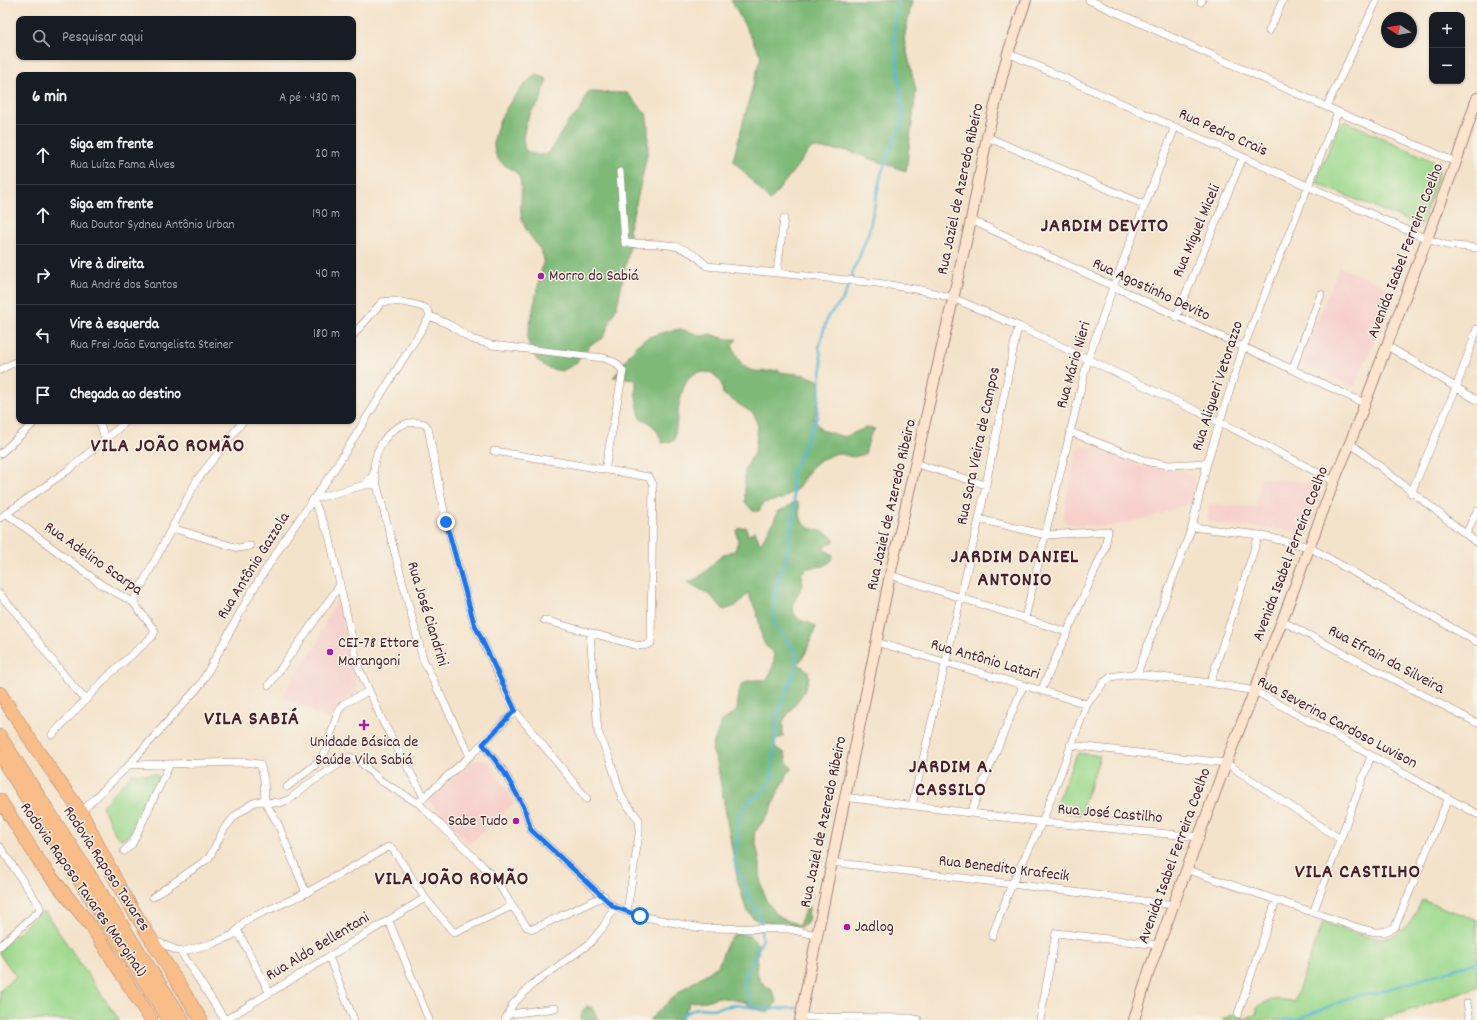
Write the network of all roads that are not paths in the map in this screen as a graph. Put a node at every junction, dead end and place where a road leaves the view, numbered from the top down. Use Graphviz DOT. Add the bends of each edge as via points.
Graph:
graph roads {
  1 [pos="1026,0"];
  2 [pos="1089,0"];
  3 [pos="1283,0"];
  4 [pos="1377,0"];
  5 [pos="1269,31"];
  6 [pos="1008,53"];
  7 [pos="1477,98"];
  8 [pos="1327,106"];
  9 [pos="1338,112"];
  10 [pos="1175,127"];
  11 [pos="987,137"];
  12 [pos="1243,157"];
  13 [pos="1456,162"];
  14 [pos="620,172"];
  15 [pos="1308,185"];
  16 [pos="1145,205"];
  17 [pos="784,218"];
  18 [pos="971,220"];
  19 [pos="1427,239"];
  20 [pos="1477,248"];
  21 [pos="777,272"];
  22 [pos="1113,287"];
  23 [pos="1321,294"];
  24 [pos="953,298"];
  25 [pos="430,316"];
  26 [pos="1176,317"];
  27 [pos="1018,326"];
  28 [pos="1477,329"];
  29 [pos="356,332"];
  30 [pos="1386,345"];
  31 [pos="1243,348"];
  32 [pos="1088,359"];
  33 [pos="16,362"];
  34 [pos="0,370"];
  35 [pos="1292,370"];
  36 [pos="1456,388"];
  37 [pos="1477,400"];
  38 [pos="1364,403"];
  39 [pos="1220,422"];
  40 [pos="33,424"];
  41 [pos="100,424"];
  42 [pos="122,424"];
  43 [pos="242,424"];
  44 [pos="1070,432"];
  45 [pos="105,438"];
  46 [pos="1350,443"];
  47 [pos="494,451"];
  48 [pos="0,454"];
  49 [pos="1207,463"];
  50 [pos="917,464"];
  51 [pos="605,470"];
  52 [pos="374,474"];
  53 [pos="1334,481"];
  54 [pos="365,485"];
  55 [pos="378,485"];
  56 [pos="986,485"];
  57 [pos="1411,493"];
  58 [pos="313,500"];
  59 [pos="1477,511"];
  60 [pos="7,514"];
  61 [pos="0,518"];
  62 [pos="979,519"];
  63 [pos="1192,527"];
  64 [pos="172,528"];
  65 [pos="1466,534"];
  66 [pos="1046,535"];
  67 [pos="1259,535"];
  68 [pos="1477,543"];
  69 [pos="250,546"];
  70 [pos="1309,547"];
  71 [pos="890,575"];
  72 [pos="340,585"];
  73 [pos="0,594"];
  74 [pos="961,597"];
  75 [pos="133,602"];
  76 [pos="1025,618"];
  77 [pos="544,620"];
  78 [pos="1282,621"];
  79 [pos="1067,632"];
  80 [pos="590,634"];
  81 [pos="876,642"];
  82 [pos="1477,642"];
  83 [pos="946,663"];
  84 [pos="1137,674"];
  85 [pos="1210,683"];
  86 [pos="269,685"];
  87 [pos="1023,686"];
  88 [pos="369,691"];
  89 [pos="1041,691"];
  90 [pos="1255,691"];
  91 [pos="0,693"];
  92 [pos="86,700"];
  93 [pos="1087,704"];
  94 [pos="515,710"];
  95 [pos="1477,723"];
  96 [pos="52,735"];
  97 [pos="0,736"];
  98 [pos="483,744"];
  99 [pos="1070,745"];
  100 [pos="0,756"];
  101 [pos="470,756"];
  102 [pos="1371,756"];
  103 [pos="170,764"];
  104 [pos="1226,764"];
  105 [pos="129,765"];
  106 [pos="287,787"];
  107 [pos="424,797"];
  108 [pos="844,797"];
  109 [pos="587,799"];
  110 [pos="1448,799"];
  111 [pos="0,800"];
  112 [pos="265,802"];
  113 [pos="418,803"];
  114 [pos="912,806"];
  115 [pos="81,812"];
  116 [pos="971,812"];
  117 [pos="1477,814"];
  118 [pos="1042,822"];
  119 [pos="1200,837"];
  120 [pos="1340,839"];
  121 [pos="0,847"];
  122 [pos="124,851"];
  123 [pos="831,862"];
  124 [pos="1188,870"];
  125 [pos="1012,884"];
  126 [pos="306,893"];
  127 [pos="604,896"];
  128 [pos="153,897"];
  129 [pos="425,898"];
  130 [pos="1276,901"];
  131 [pos="1174,905"];
  132 [pos="512,906"];
  133 [pos="614,907"];
  134 [pos="627,911"];
  135 [pos="1313,913"];
  136 [pos="389,921"];
  137 [pos="238,931"];
  138 [pos="816,935"];
  139 [pos="992,936"];
  140 [pos="151,939"];
  141 [pos="1159,945"];
  142 [pos="0,946"];
  143 [pos="181,952"];
  144 [pos="329,957"];
  145 [pos="269,992"];
  146 [pos="1467,1003"];
  147 [pos="555,1008"];
  148 [pos="1238,1014"];
  149 [pos="507,1017"];
  150 [pos="800,1018"];
  151 [pos="151,1020"];
  152 [pos="169,1020"];
  153 [pos="183,1020"];
  154 [pos="201,1020"];
  155 [pos="225,1020"];
  156 [pos="354,1020"];
  157 [pos="429,1020"];
  158 [pos="918,1020"];
  159 [pos="1040,1020"];
  160 [pos="1134,1020"];
  161 [pos="1470,1020"];
  1 -- 6 [label="street, Rua Jaziel de Azeredo Ribeiro"];
  2 -- 8 [label="street"];
  3 -- 5 [label="street"];
  4 -- 8 [label="street"];
  6 -- 10 [label="street, Rua Pedro Crais"];
  6 -- 11 [label="street, Rua Jaziel de Azeredo Ribeiro"];
  7 -- 13 [label="street, Avenida Isabel Ferreira Coelho"];
  8 -- 9 [label="street"];
  9 -- 13 [label="street"];
  9 -- 15 [label="street, Rua Aligueri Vetorazzo"];
  10 -- 12 [label="street, Rua Pedro Crais"];
  10 -- 16 [label="street, Rua Mário Nieri"];
  11 -- 16 [label="street"];
  11 -- 18 [label="street, Rua Jaziel de Azeredo Ribeiro"];
  12 -- 15 [label="street, Rua Pedro Crais"];
  12 -- 26 [label="street, Rua Miguel Miceli"];
  13 -- 19 [label="street, Avenida Isabel Ferreira Coelho"];
  14 -- 21 [label="street" via="624,243 678,246 696,254 706,266"];
  15 -- 19 [label="street, Rua Pedro Crais"];
  15 -- 31 [label="street, Rua Aligueri Vetorazzo"];
  16 -- 22 [label="street, Rua Mário Nieri"];
  17 -- 21 [label="street"];
  18 -- 22 [label="street, Rua Agostinho Devito"];
  18 -- 24 [label="street, Rua Jaziel de Azeredo Ribeiro"];
  19 -- 20 [label="street, Rua Pedro Crais" via="1446,245"];
  19 -- 30 [label="street, Avenida Isabel Ferreira Coelho"];
  21 -- 24 [label="street" via="897,286"];
  22 -- 26 [label="street, Rua Agostinho Devito"];
  22 -- 32 [label="street, Rua Mário Nieri"];
  23 -- 35 [label="street"];
  24 -- 27 [label="street"];
  24 -- 50 [label="street, Rua Jaziel de Azeredo Ribeiro"];
  25 -- 29 [label="street" via="425,308 382,302"];
  25 -- 51 [label="street" via="452,326 471,339 492,345 604,358 616,363 623,371"];
  25 -- 58 [label="street, Rua Antônio Gazzola" via="372,412"];
  26 -- 31 [label="street, Rua Agostinho Devito"];
  27 -- 32 [label="street"];
  27 -- 56 [label="street, Rua Sara Vieira de Campos"];
  28 -- 36 [label="street"];
  30 -- 36 [label="street"];
  30 -- 38 [label="street, Avenida Isabel Ferreira Coelho"];
  31 -- 35 [label="street, Rua Agostinho Devito"];
  31 -- 39 [label="street, Rua Aligueri Vetorazzo"];
  32 -- 39 [label="street"];
  32 -- 44 [label="street, Rua Mário Nieri"];
  33 -- 34 [label="street"];
  35 -- 38 [label="street, Rua Agostinho Devito"];
  36 -- 37 [label="street"];
  36 -- 57 [label="street"];
  38 -- 46 [label="street, Avenida Isabel Ferreira Coelho"];
  39 -- 49 [label="street, Rua Aligueri Vetorazzo"];
  39 -- 53 [label="street"];
  40 -- 48 [label="street"];
  41 -- 45 [label="street"];
  42 -- 45 [label="street"];
  43 -- 64 [label="street" via="197,480"];
  44 -- 49 [label="street" via="1149,462 1169,465"];
  44 -- 66 [label="street, Rua Mário Nieri"];
  45 -- 60 [label="street" via="71,468"];
  46 -- 53 [label="street, Avenida Isabel Ferreira Coelho"];
  46 -- 57 [label="street"];
  47 -- 51 [label="street"];
  49 -- 63 [label="street, Rua Aligueri Vetorazzo"];
  50 -- 56 [label="street"];
  50 -- 71 [label="street, Rua Jaziel de Azeredo Ribeiro"];
  51 -- 80 [label="street" via="649,477 653,484 651,643 644,646 635,645"];
  52 -- 54 [label="street"];
  52 -- 55 [label="street, Rua José Ciandrini"];
  52 -- 94 [label="street" via="376,457 392,429 414,423 425,424 428,428 446,522 474,623"];
  53 -- 70 [label="street, Avenida Isabel Ferreira Coelho"];
  54 -- 55 [label="street"];
  54 -- 58 [label="street"];
  55 -- 101 [label="street, Rua José Ciandrini" via="423,659"];
  56 -- 62 [label="street, Rua Sara Vieira de Campos"];
  57 -- 65 [label="street"];
  58 -- 72 [label="street" via="329,535"];
  58 -- 105 [label="street, Rua Antônio Gazzola" via="252,591 208,674"];
  59 -- 65 [label="street"];
  60 -- 61 [label="street"];
  60 -- 75 [label="street, Rua Adelino Scarpa" via="102,585"];
  62 -- 66 [label="street"];
  62 -- 74 [label="street, Rua Sara Vieira de Campos"];
  63 -- 67 [label="street"];
  63 -- 84 [label="street, Rua Aligueri Vetorazzo"];
  64 -- 69 [label="street" via="238,548"];
  64 -- 75 [label="street"];
  65 -- 68 [label="street"];
  66 -- 76 [label="street, Rua Mário Nieri"];
  66 -- 79 [label="street" via="1108,531 1105,548"];
  67 -- 70 [label="street"];
  67 -- 85 [label="street"];
  70 -- 78 [label="street, Avenida Isabel Ferreira Coelho"];
  70 -- 82 [label="street"];
  71 -- 74 [label="street"];
  71 -- 81 [label="street, Rua Jaziel de Azeredo Ribeiro"];
  72 -- 86 [label="street"];
  72 -- 88 [label="street" via="358,666"];
  73 -- 92 [label="street" via="68,682"];
  74 -- 76 [label="street"];
  74 -- 83 [label="street, Rua Sara Vieira de Campos"];
  75 -- 92 [label="street, Rua Adelino Scarpa" via="154,628 154,634 116,668"];
  76 -- 79 [label="street"];
  77 -- 80 [label="street"];
  78 -- 90 [label="street, Avenida Isabel Ferreira Coelho"];
  78 -- 95 [label="street, Rua Efrain da Silveira"];
  79 -- 89 [label="street"];
  80 -- 134 [label="street" via="598,732 622,798 639,820"];
  81 -- 83 [label="street, Rua Antônio Latari"];
  81 -- 108 [label="street, Rua Jaziel de Azeredo Ribeiro"];
  83 -- 87 [label="street, Rua Antônio Latari"];
  83 -- 114 [label="street, Rua Sara Vieira de Campos"];
  84 -- 85 [label="street, Rua Severina Cardoso Luvison"];
  84 -- 93 [label="street, Rua Severina Cardoso Luvison" via="1112,677 1098,688"];
  85 -- 90 [label="street, Rua Severina Cardoso Luvison"];
  87 -- 89 [label="street, Rua Antônio Latari"];
  87 -- 116 [label="street"];
  88 -- 106 [label="street" via="344,704 338,712 326,750 315,764"];
  88 -- 107 [label="street"];
  89 -- 93 [label="street, Rua Antônio Latari"];
  90 -- 102 [label="street, Rua Severina Cardoso Luvison"];
  90 -- 104 [label="street, Avenida Isabel Ferreira Coelho"];
  91 -- 115 [label="highway, Rodovia Raposo Tavares (Marginal)"];
  92 -- 96 [label="street, Rua Adelino Scarpa"];
  93 -- 99 [label="street, Rua Severina Cardoso Luvison"];
  94 -- 98 [label="street"];
  94 -- 109 [label="street"];
  97 -- 153 [label="highway, Rodovia Raposo Tavares"];
  98 -- 101 [label="street"];
  98 -- 127 [label="street" via="504,772 524,807 531,830"];
  99 -- 104 [label="street"];
  99 -- 118 [label="street, Rua Severina Cardoso Luvison"];
  100 -- 152 [label="highway, Rodovia Raposo Tavares"];
  101 -- 107 [label="street"];
  102 -- 110 [label="street, Rua Severina Cardoso Luvison"];
  102 -- 120 [label="street"];
  103 -- 105 [label="street"];
  103 -- 112 [label="street" via="258,763 262,767"];
  103 -- 122 [label="street" via="132,844"];
  104 -- 119 [label="street, Avenida Isabel Ferreira Coelho"];
  104 -- 120 [label="street"];
  105 -- 115 [label="street, Rua Antônio Gazzola"];
  107 -- 113 [label="street"];
  108 -- 114 [label="street, Rua José Castilho"];
  108 -- 123 [label="street, Rua Jaziel de Azeredo Ribeiro"];
  110 -- 117 [label="street, Rua Severina Cardoso Luvison"];
  110 -- 135 [label="street" via="1395,926 1387,932 1376,933"];
  111 -- 151 [label="highway, Rodovia Raposo Tavares (Marginal)" via="43,867 91,926"];
  112 -- 113 [label="street" via="280,803 290,799 350,756 381,781"];
  112 -- 126 [label="street" via="278,824"];
  112 -- 128 [label="street" via="254,804 235,816 224,829 209,858"];
  113 -- 132 [label="street" via="483,866 498,883"];
  114 -- 116 [label="street, Rua José Castilho"];
  115 -- 140 [label="highway, Rodovia Raposo Tavares (Marginal)" via="122,892"];
  116 -- 118 [label="street, Rua José Castilho"];
  118 -- 119 [label="street, Rua José Castilho"];
  118 -- 125 [label="street, Rua Severina Cardoso Luvison"];
  119 -- 124 [label="street, Avenida Isabel Ferreira Coelho"];
  120 -- 135 [label="street"];
  121 -- 142 [label="street" via="40,910"];
  123 -- 125 [label="street, Rua Benedito Krafecik"];
  123 -- 138 [label="street, Rua Jaziel de Azeredo Ribeiro"];
  124 -- 130 [label="street"];
  124 -- 131 [label="street, Avenida Isabel Ferreira Coelho"];
  125 -- 131 [label="street, Rua Benedito Krafecik"];
  125 -- 139 [label="street, Rua Severina Cardoso Luvison"];
  126 -- 129 [label="street" via="391,847"];
  126 -- 137 [label="street" via="246,920"];
  127 -- 132 [label="street" via="533,929 527,927"];
  127 -- 133 [label="street"];
  129 -- 132 [label="street" via="451,932"];
  129 -- 136 [label="street, Rua Aldo Bellentani"];
  130 -- 135 [label="street"];
  130 -- 148 [label="street"];
  131 -- 141 [label="street, Avenida Isabel Ferreira Coelho"];
  133 -- 134 [label="street"];
  133 -- 149 [label="street" via="604,926 589,944 533,984 513,1004"];
  134 -- 138 [label="street" via="701,928 766,928"];
  136 -- 144 [label="street, Rua Aldo Bellentani"];
  136 -- 157 [label="street"];
  137 -- 143 [label="street" via="214,943"];
  137 -- 145 [label="street"];
  138 -- 150 [label="street, Rua Jaziel de Azeredo Ribeiro"];
  140 -- 143 [label="street"];
  140 -- 154 [label="highway, Rodovia Raposo Tavares (Marginal)"];
  141 -- 159 [label="street" via="1056,933"];
  141 -- 160 [label="street, Avenida Isabel Ferreira Coelho"];
  143 -- 155 [label="street"];
  144 -- 145 [label="street, Rua Aldo Bellentani"];
  144 -- 156 [label="street"];
  145 -- 155 [label="street, Rua Aldo Bellentani"];
  146 -- 161 [label="street"];
  147 -- 149 [label="street"];
  150 -- 158 [label="street"];
}
